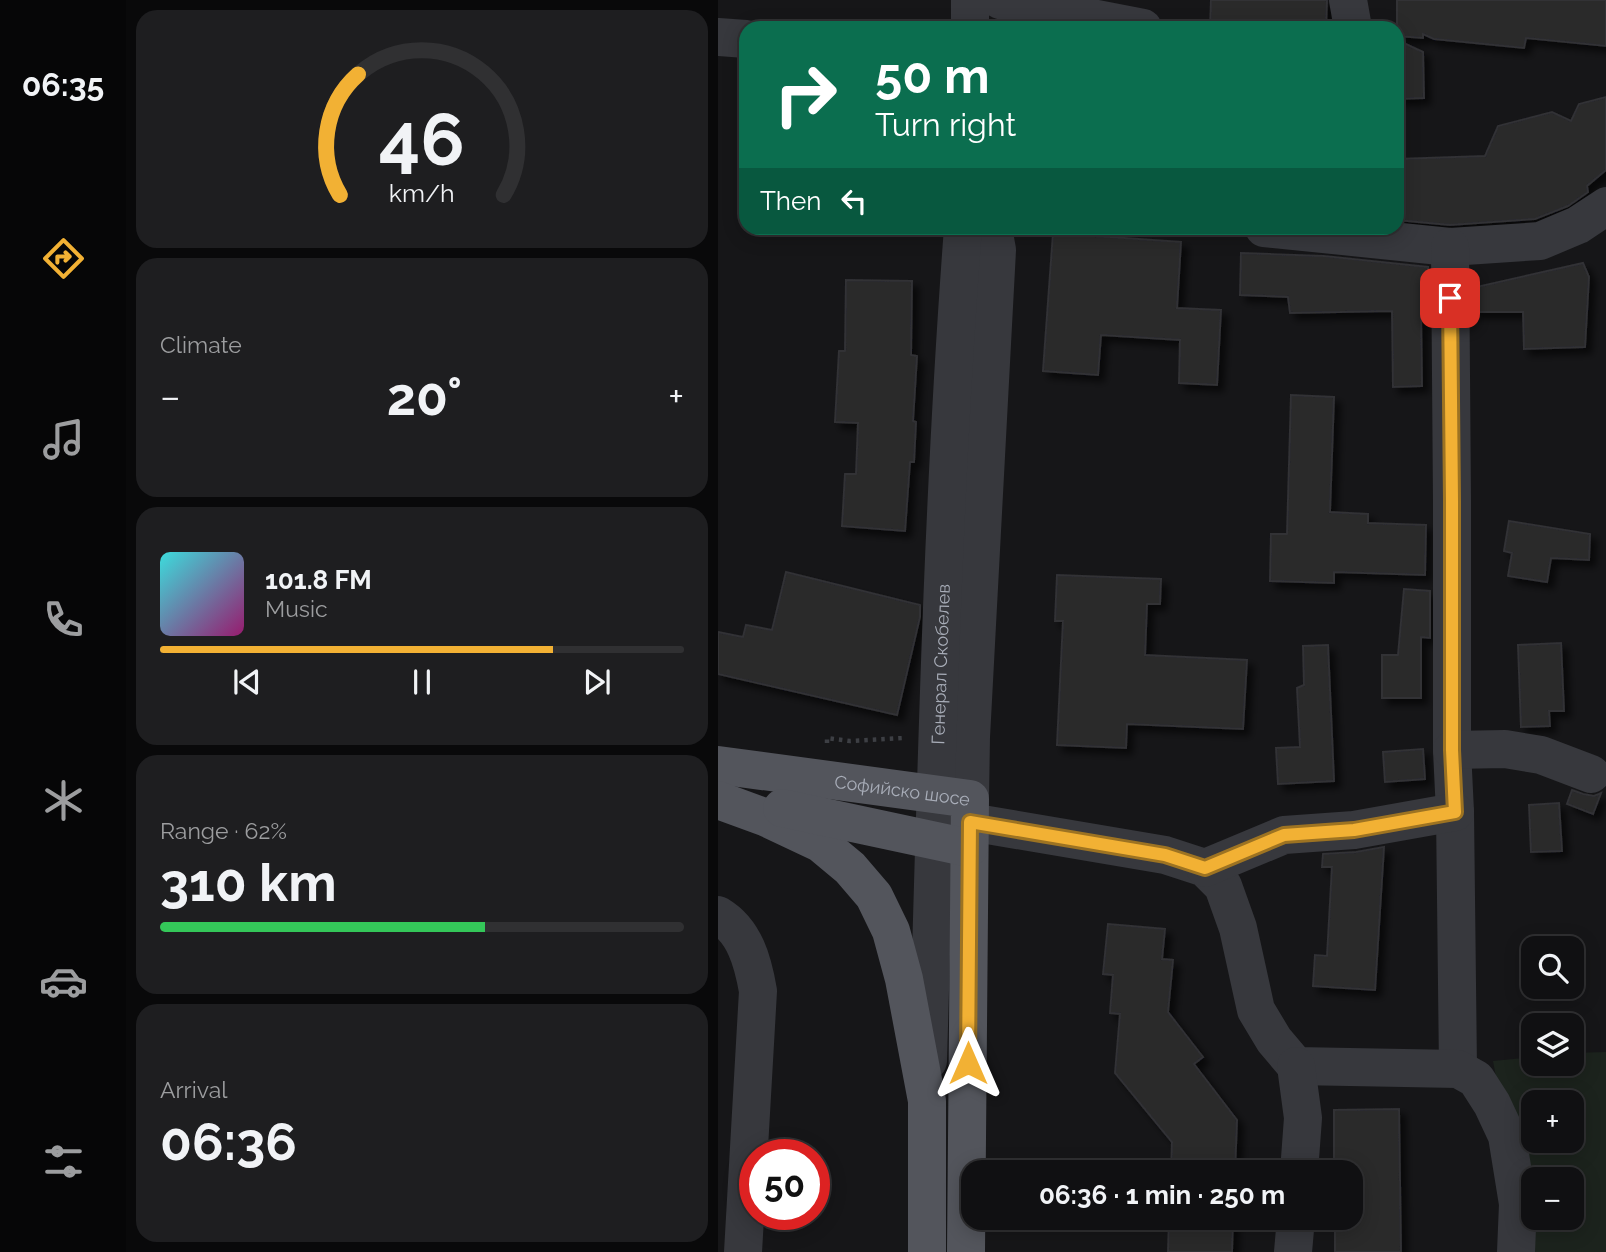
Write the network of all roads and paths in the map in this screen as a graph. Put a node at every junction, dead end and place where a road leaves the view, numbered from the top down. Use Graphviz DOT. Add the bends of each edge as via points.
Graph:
graph roads {
  1 [pos="970,0"];
  2 [pos="1000,0"];
  3 [pos="1348,0"];
  4 [pos="969,21"];
  5 [pos="1107,21"];
  6 [pos="1352,21"];
  7 [pos="718,37"];
  8 [pos="739,38"];
  9 [pos="1606,206"];
  10 [pos="962,235"];
  11 [pos="994,235"];
  12 [pos="1381,235"];
  13 [pos="1450,247"];
  14 [pos="1452,750"];
  15 [pos="718,765"];
  16 [pos="1591,774"];
  17 [pos="718,794"];
  18 [pos="718,800"];
  19 [pos="1455,812"];
  20 [pos="956,821"];
  21 [pos="1205,868"];
  22 [pos="718,915"];
  23 [pos="1296,1066"];
  24 [pos="1458,1069"];
  25 [pos="927,1101"];
  26 [pos="1300,1160"];
  27 [pos="1295,1230"];
  28 [pos="743,1252"];
  29 [pos="927,1252"];
  30 [pos="966,1252"];
  31 [pos="1293,1252"];
  32 [pos="1516,1252"];
  1 -- 4 [label="street"];
  2 -- 5 [label="street"];
  3 -- 6 [label="street"];
  7 -- 8 [label="street"];
  9 -- 13 [label="street" via="1578,225 1540,241"];
  10 -- 20 [label="street, Генерал Скобелев" via="953,361"];
  11 -- 20 [label="street, Генерал Скобелев" via="971,737"];
  12 -- 13 [label="street"];
  13 -- 14 [label="street"];
  14 -- 16 [label="street" via="1529,753"];
  14 -- 19 [label="street"];
  15 -- 20 [label="main road, Софийско шосе"];
  17 -- 20 [label="main road"];
  18 -- 25 [label="main road" via="820,843 874,896 891,931 904,979"];
  19 -- 21 [label="street" via="1354,830 1284,835"];
  19 -- 24 [label="street"];
  20 -- 21 [label="street" via="1165,855"];
  20 -- 25 [label="street, Генерал Скобелев"];
  20 -- 30 [label="main road"];
  21 -- 23 [label="street" via="1223,886 1238,928 1256,1010"];
  22 -- 28 [label="street" via="743,940 758,991"];
  23 -- 24 [label="street"];
  23 -- 26 [label="street" via="1303,1118"];
  24 -- 32 [label="street" via="1476,1079 1507,1136 1518,1204"];
  25 -- 29 [label="main road"];
  27 -- 31 [label="street"];
}
